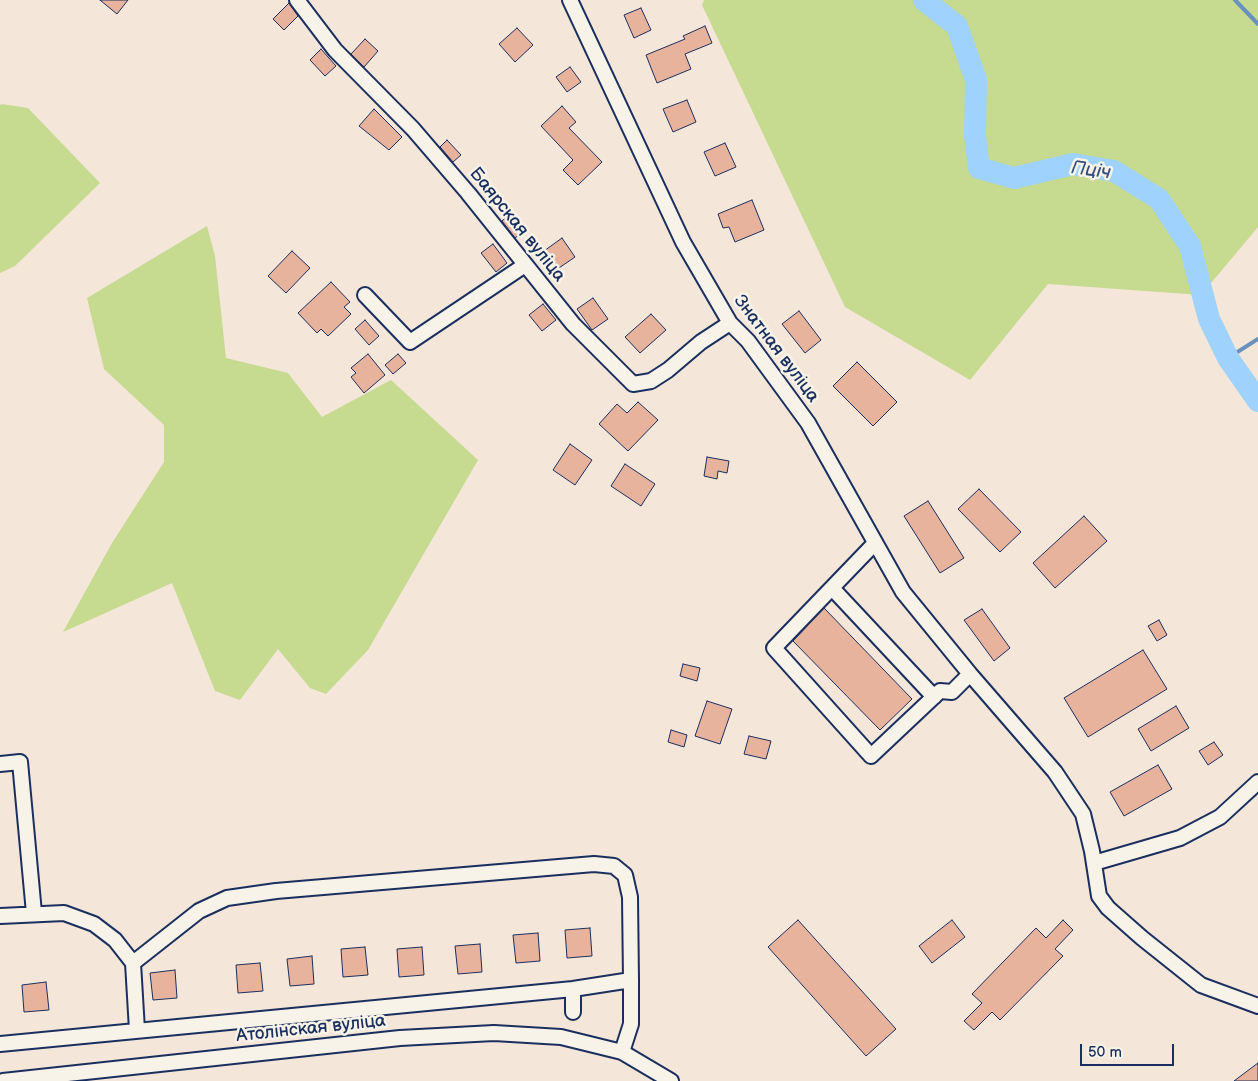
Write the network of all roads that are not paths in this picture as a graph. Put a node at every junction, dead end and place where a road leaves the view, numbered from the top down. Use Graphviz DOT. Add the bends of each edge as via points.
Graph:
graph roads {
  1 [pos="298,0"];
  2 [pos="570,0"];
  3 [pos="525,265"];
  4 [pos="365,295"];
  5 [pos="730,323"];
  6 [pos="876,543"];
  7 [pos="832,588"];
  8 [pos="970,674"];
  9 [pos="934,697"];
  10 [pos="0,764"];
  11 [pos="1258,782"];
  12 [pos="1094,863"];
  13 [pos="34,914"];
  14 [pos="0,916"];
  15 [pos="133,963"];
  16 [pos="631,980"];
  17 [pos="573,989"];
  18 [pos="1258,1006"];
  19 [pos="573,1012"];
  20 [pos="137,1030"];
  21 [pos="0,1044"];
  22 [pos="622,1052"];
  23 [pos="3,1081"];
  24 [pos="672,1081"];
  1 -- 3 [label="street, Баярская вуліца" via="335,50 413,129"];
  2 -- 5 [label="street, Знатная вуліца" via="683,242"];
  3 -- 4 [label="street" via="410,342"];
  3 -- 5 [label="street, Баярская вуліца" via="573,324 633,384 651,381"];
  5 -- 6 [label="street, Знатная вуліца" via="748,341 808,423"];
  6 -- 7 [label="street"];
  6 -- 8 [label="street, Знатная вуліца" via="903,592"];
  7 -- 9 [label="street"];
  7 -- 9 [label="street" via="774,648 871,756"];
  8 -- 9 [label="street" via="952,692 940,691"];
  8 -- 12 [label="street, Знатная вуліца" via="1068,790 1083,814"];
  10 -- 13 [label="street" via="20,762"];
  11 -- 12 [label="street" via="1220,817 1180,838"];
  12 -- 18 [label="street, Знатная вуліца" via="1099,896 1142,938 1201,984"];
  13 -- 14 [label="street"];
  13 -- 15 [label="street" via="64,913 94,924 115,940"];
  15 -- 16 [label="street" via="199,911 227,898 594,864 614,866 625,875 630,897"];
  15 -- 20 [label="street"];
  16 -- 17 [label="street, Атолінская вуліца"];
  16 -- 22 [label="street" via="631,1024"];
  17 -- 19 [label="street"];
  17 -- 20 [label="street, Атолінская вуліца"];
  20 -- 21 [label="street, Атолінская вуліца"];
  22 -- 23 [label="street, Атолінская вуліца" via="561,1037 494,1033 400,1038"];
  22 -- 24 [label="street, Атолінская вуліца"];
}
